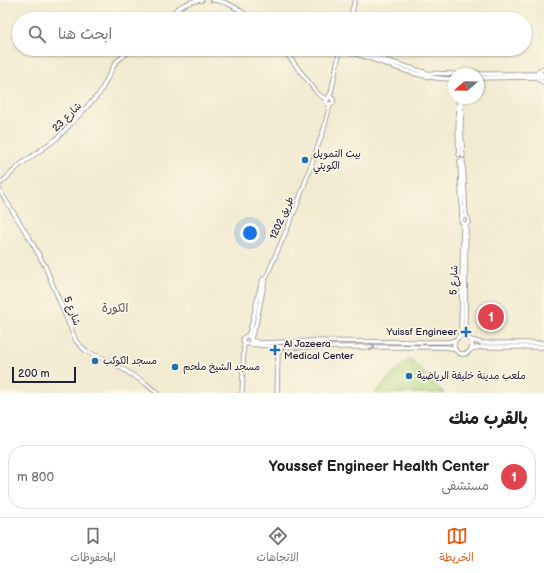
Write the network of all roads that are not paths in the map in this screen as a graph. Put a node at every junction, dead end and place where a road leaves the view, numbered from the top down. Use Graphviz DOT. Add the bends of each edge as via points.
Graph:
graph roads {
  1 [pos="202,0"];
  2 [pos="212,0"];
  3 [pos="354,0"];
  4 [pos="174,12"];
  5 [pos="242,12"];
  6 [pos="351,12"];
  7 [pos="123,56"];
  8 [pos="288,56"];
  9 [pos="339,56"];
  10 [pos="342,56"];
  11 [pos="363,56"];
  12 [pos="367,56"];
  13 [pos="544,68"];
  14 [pos="448,74"];
  15 [pos="484,74"];
  16 [pos="536,75"];
  17 [pos="544,75"];
  18 [pos="484,78"];
  19 [pos="445,79"];
  20 [pos="448,80"];
  21 [pos="544,83"];
  22 [pos="329,101"];
  23 [pos="460,104"];
  24 [pos="0,184"];
  25 [pos="0,192"];
  26 [pos="464,217"];
  27 [pos="464,224"];
  28 [pos="256,308"];
  29 [pos="461,314"];
  30 [pos="257,316"];
  31 [pos="465,325"];
  32 [pos="467,337"];
  33 [pos="457,338"];
  34 [pos="471,340"];
  35 [pos="248,341"];
  36 [pos="544,343"];
  37 [pos="271,347"];
  38 [pos="282,347"];
  39 [pos="544,347"];
  40 [pos="455,349"];
  41 [pos="471,349"];
  42 [pos="278,354"];
  43 [pos="157,393"];
  44 [pos="242,393"];
  45 [pos="277,393"];
  1 -- 4 [label="street" via="181,6"];
  2 -- 5 [label="street" via="221,1"];
  3 -- 6 [label="street"];
  7 -- 24 [label="street, شارع 23" via="116,62 100,93 64,131"];
  8 -- 22 [label="street" via="319,96"];
  9 -- 22 [label="street"];
  10 -- 22 [label="street"];
  11 -- 19 [label="street" via="415,74"];
  12 -- 14 [label="street" via="427,73"];
  13 -- 16 [label="street"];
  15 -- 16 [label="street"];
  16 -- 17 [label="street"];
  16 -- 18 [label="street"];
  16 -- 21 [label="street"];
  19 -- 20 [label="street"];
  22 -- 28 [label="street, طريق 1202" via="302,188 261,284"];
  22 -- 30 [label="street, طريق 1202" via="324,129 296,208 265,280"];
  23 -- 26 [label="street" via="458,131"];
  25 -- 43 [label="street, شارع 5" via="47,271 76,341 87,352 110,361"];
  26 -- 27 [label="street" via="460,220"];
  26 -- 27 [label="street" via="469,221"];
  27 -- 29 [label="street, شارع 5"];
  27 -- 31 [label="street, شارع 5"];
  28 -- 30 [label="street"];
  28 -- 35 [label="street, طريق 1202"];
  29 -- 31 [label="street" via="464,316"];
  29 -- 33 [label="street, شارع 5" via="461,329"];
  30 -- 35 [label="street, طريق 1202"];
  31 -- 32 [label="street, شارع 5"];
  32 -- 33 [label="street"];
  32 -- 34 [label="street"];
  33 -- 35 [label="street" via="448,342"];
  33 -- 40 [label="street"];
  34 -- 36 [label="street" via="482,343"];
  34 -- 41 [label="street"];
  35 -- 37 [label="street"];
  35 -- 44 [label="street" via="243,352"];
  37 -- 38 [label="street"];
  37 -- 42 [label="street"];
  38 -- 40 [label="street, one-way"];
  38 -- 42 [label="street"];
  39 -- 41 [label="street"];
  40 -- 41 [label="street" via="463,354"];
  42 -- 45 [label="street"];
}
